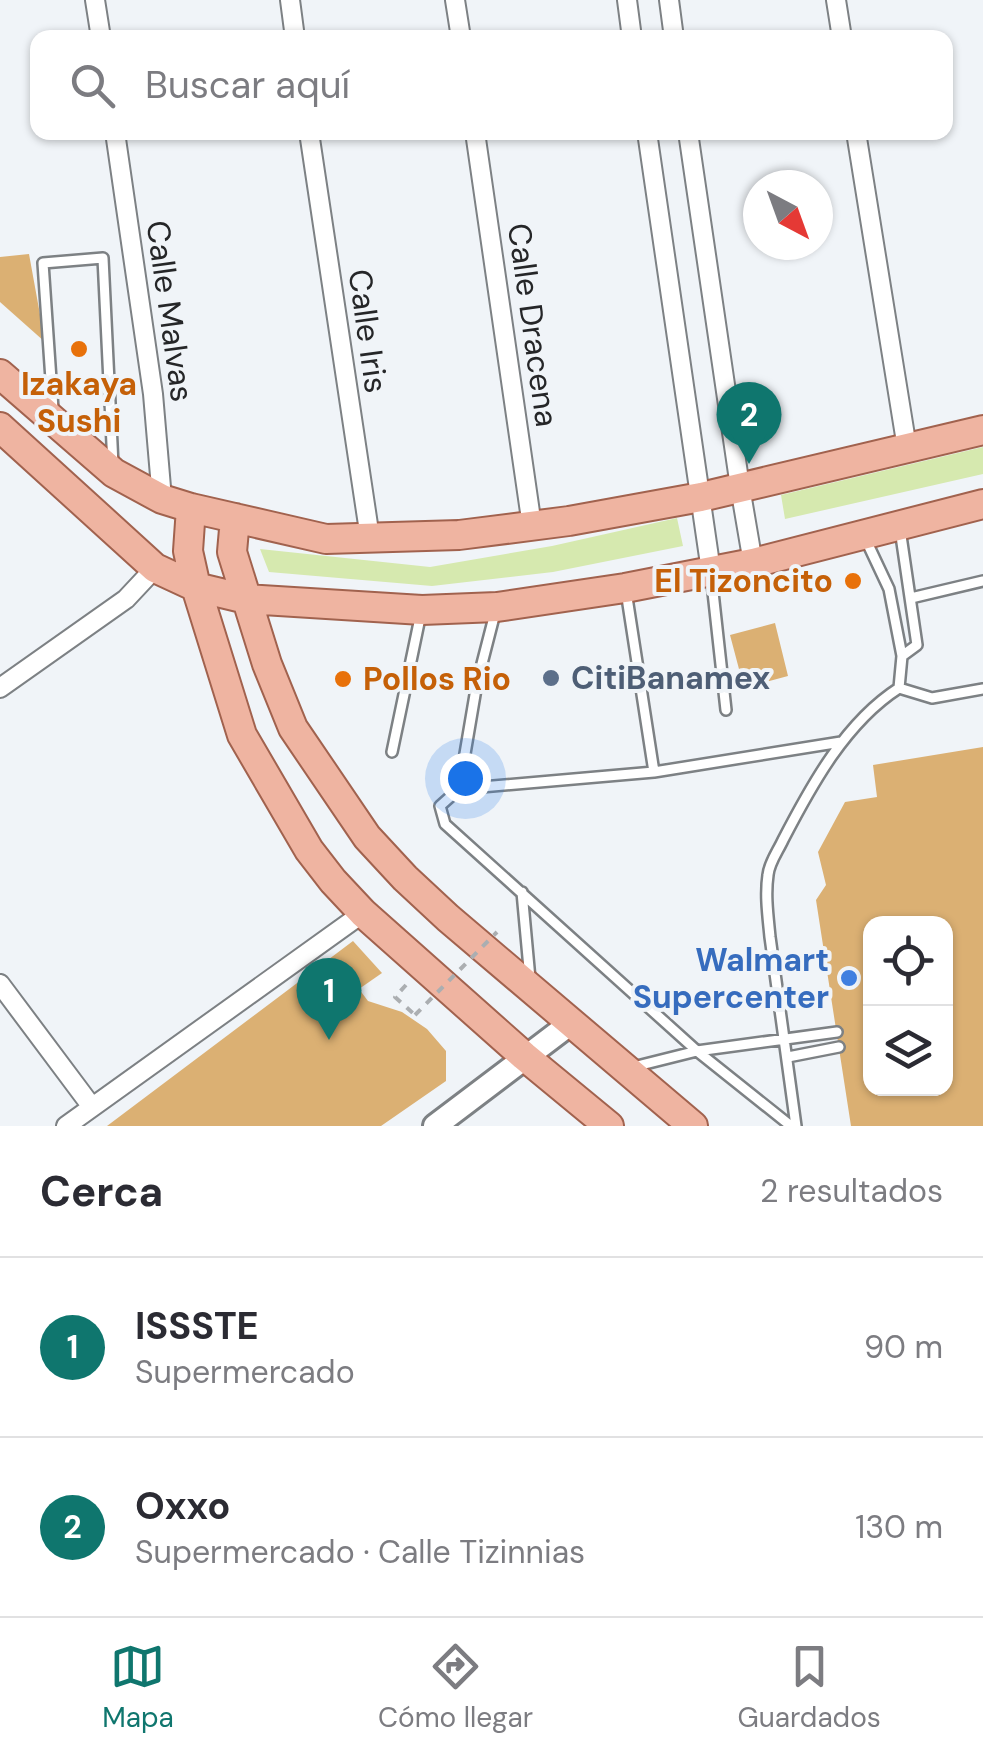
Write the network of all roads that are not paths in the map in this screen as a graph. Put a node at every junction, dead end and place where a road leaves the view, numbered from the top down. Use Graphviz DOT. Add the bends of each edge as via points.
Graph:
graph roads {
  1 [pos="96,0"];
  2 [pos="290,0"];
  3 [pos="456,0"];
  4 [pos="627,0"];
  5 [pos="668,0"];
  6 [pos="836,0"];
  7 [pos="100,30"];
  8 [pos="294,30"];
  9 [pos="460,30"];
  10 [pos="631,30"];
  11 [pos="673,30"];
  12 [pos="841,30"];
  13 [pos="116,140"];
  14 [pos="310,140"];
  15 [pos="476,140"];
  16 [pos="647,140"];
  17 [pos="689,140"];
  18 [pos="857,140"];
  19 [pos="0,374"];
  20 [pos="54,422"];
  21 [pos="0,427"];
  22 [pos="983,430"];
  23 [pos="908,448"];
  24 [pos="114,473"];
  25 [pos="740,488"];
  26 [pos="701,496"];
  27 [pos="162,499"];
  28 [pos="983,504"];
  29 [pos="191,508"];
  30 [pos="235,518"];
  31 [pos="532,526"];
  32 [pos="900,526"];
  33 [pos="863,536"];
  34 [pos="370,538"];
  35 [pos="753,563"];
  36 [pos="155,568"];
  37 [pos="711,571"];
  38 [pos="983,580"];
  39 [pos="196,587"];
  40 [pos="625,588"];
  41 [pos="911,598"];
  42 [pos="246,599"];
  43 [pos="496,607"];
  44 [pos="422,610"];
  45 [pos="902,656"];
  46 [pos="0,688"];
  47 [pos="899,688"];
  48 [pos="983,689"];
  49 [pos="726,710"];
  50 [pos="842,742"];
  51 [pos="392,752"];
  52 [pos="654,772"];
  53 [pos="459,789"];
  54 [pos="522,892"];
  55 [pos="363,913"];
  56 [pos="0,984"];
  57 [pos="530,987"];
  58 [pos="570,1023"];
  59 [pos="837,1032"];
  60 [pos="786,1039"];
  61 [pos="839,1048"];
  62 [pos="697,1051"];
  63 [pos="524,1056"];
  64 [pos="788,1057"];
  65 [pos="625,1069"];
  66 [pos="92,1107"];
  67 [pos="66,1126"];
  68 [pos="435,1126"];
  69 [pos="608,1126"];
  70 [pos="693,1126"];
  71 [pos="794,1126"];
  1 -- 7 [label="street"];
  2 -- 8 [label="street"];
  3 -- 9 [label="street"];
  4 -- 10 [label="street"];
  5 -- 11 [label="street"];
  6 -- 12 [label="street"];
  13 -- 27 [label="street, Calle Malvas"];
  14 -- 34 [label="street, Calle Iris"];
  15 -- 31 [label="street, Calle Dracena"];
  16 -- 26 [label="street"];
  17 -- 25 [label="street"];
  18 -- 23 [label="street"];
  19 -- 20 [label="main road"];
  20 -- 24 [label="main road"];
  20 -- 24 [label="lane" via="43,263 103,258"];
  21 -- 36 [label="main road"];
  22 -- 23 [label="main road"];
  23 -- 25 [label="main road"];
  24 -- 27 [label="main road"];
  25 -- 26 [label="main road"];
  25 -- 35 [label="street"];
  26 -- 31 [label="main road"];
  26 -- 37 [label="street"];
  27 -- 29 [label="main road"];
  28 -- 32 [label="main road"];
  29 -- 30 [label="main road"];
  29 -- 39 [label="main road" via="188,551"];
  30 -- 34 [label="main road" via="326,538"];
  30 -- 42 [label="main road" via="232,552"];
  31 -- 34 [label="main road"];
  32 -- 33 [label="main road"];
  32 -- 41 [label="lane"];
  33 -- 35 [label="main road"];
  33 -- 45 [label="lane" via="889,589"];
  35 -- 37 [label="main road"];
  36 -- 39 [label="main road"];
  36 -- 46 [label="street" via="126,599"];
  37 -- 40 [label="main road"];
  37 -- 49 [label="lane"];
  38 -- 41 [label="lane"];
  39 -- 42 [label="main road"];
  39 -- 55 [label="main road" via="242,735 309,850"];
  40 -- 43 [label="main road"];
  40 -- 52 [label="lane"];
  41 -- 45 [label="lane" via="917,645"];
  42 -- 44 [label="main road"];
  42 -- 57 [label="main road" via="293,728 367,837"];
  43 -- 44 [label="main road"];
  43 -- 53 [label="lane"];
  44 -- 51 [label="lane"];
  45 -- 47 [label="lane"];
  47 -- 48 [label="lane" via="932,698"];
  47 -- 50 [label="lane"];
  50 -- 52 [label="lane"];
  50 -- 60 [label="lane" via="768,871"];
  52 -- 53 [label="lane"];
  53 -- 54 [label="lane" via="440,806 445,824"];
  54 -- 57 [label="lane"];
  54 -- 62 [label="lane"];
  55 -- 63 [label="main road"];
  55 -- 66 [label="street"];
  56 -- 66 [label="street"];
  57 -- 58 [label="main road"];
  58 -- 63 [label="street"];
  58 -- 65 [label="main road"];
  59 -- 60 [label="lane"];
  60 -- 62 [label="lane"];
  60 -- 64 [label="lane"];
  61 -- 64 [label="lane"];
  62 -- 65 [label="lane"];
  62 -- 71 [label="lane"];
  63 -- 68 [label="street"];
  63 -- 69 [label="main road"];
  64 -- 71 [label="lane"];
  65 -- 70 [label="main road"];
  66 -- 67 [label="street"];
}
